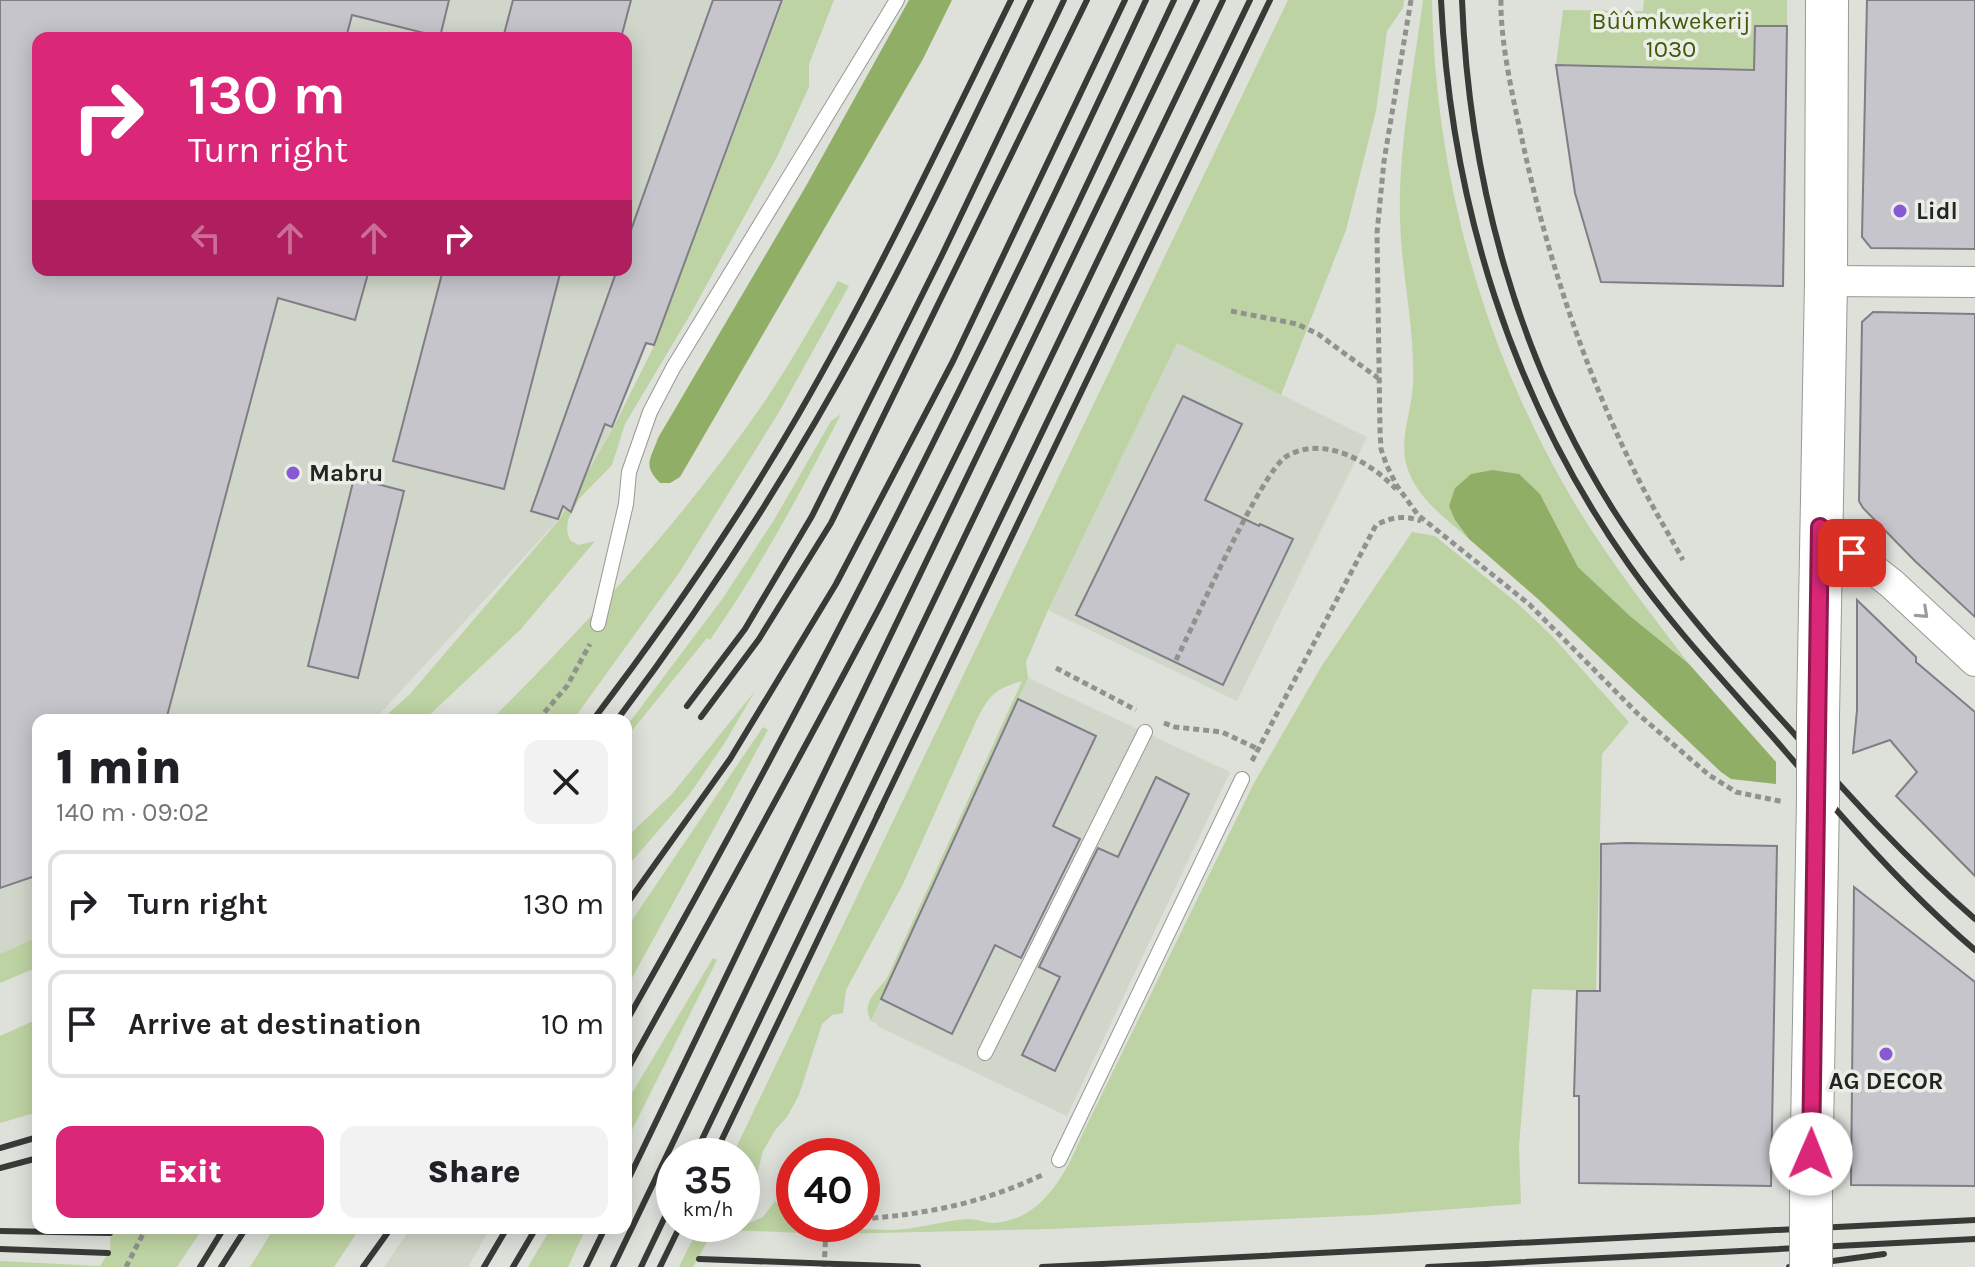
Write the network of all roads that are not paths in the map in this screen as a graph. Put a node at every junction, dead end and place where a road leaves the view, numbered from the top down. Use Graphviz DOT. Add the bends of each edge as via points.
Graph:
graph roads {
  1 [pos="897,0"];
  2 [pos="1827,0"];
  3 [pos="1826,281"];
  4 [pos="1975,282"];
  5 [pos="1820,527"];
  6 [pos="598,624"];
  7 [pos="1975,661"];
  8 [pos="1148,725"];
  9 [pos="1242,779"];
  10 [pos="985,1053"];
  11 [pos="1059,1160"];
  12 [pos="1811,1267"];
  1 -- 6 [label="lane" via="650,412 629,472"];
  2 -- 3 [label="street"];
  3 -- 4 [label="street"];
  3 -- 5 [label="street"];
  5 -- 7 [label="street, one-way"];
  5 -- 12 [label="street, bridge"];
  8 -- 10 [label="lane"];
  9 -- 11 [label="lane"];
}
